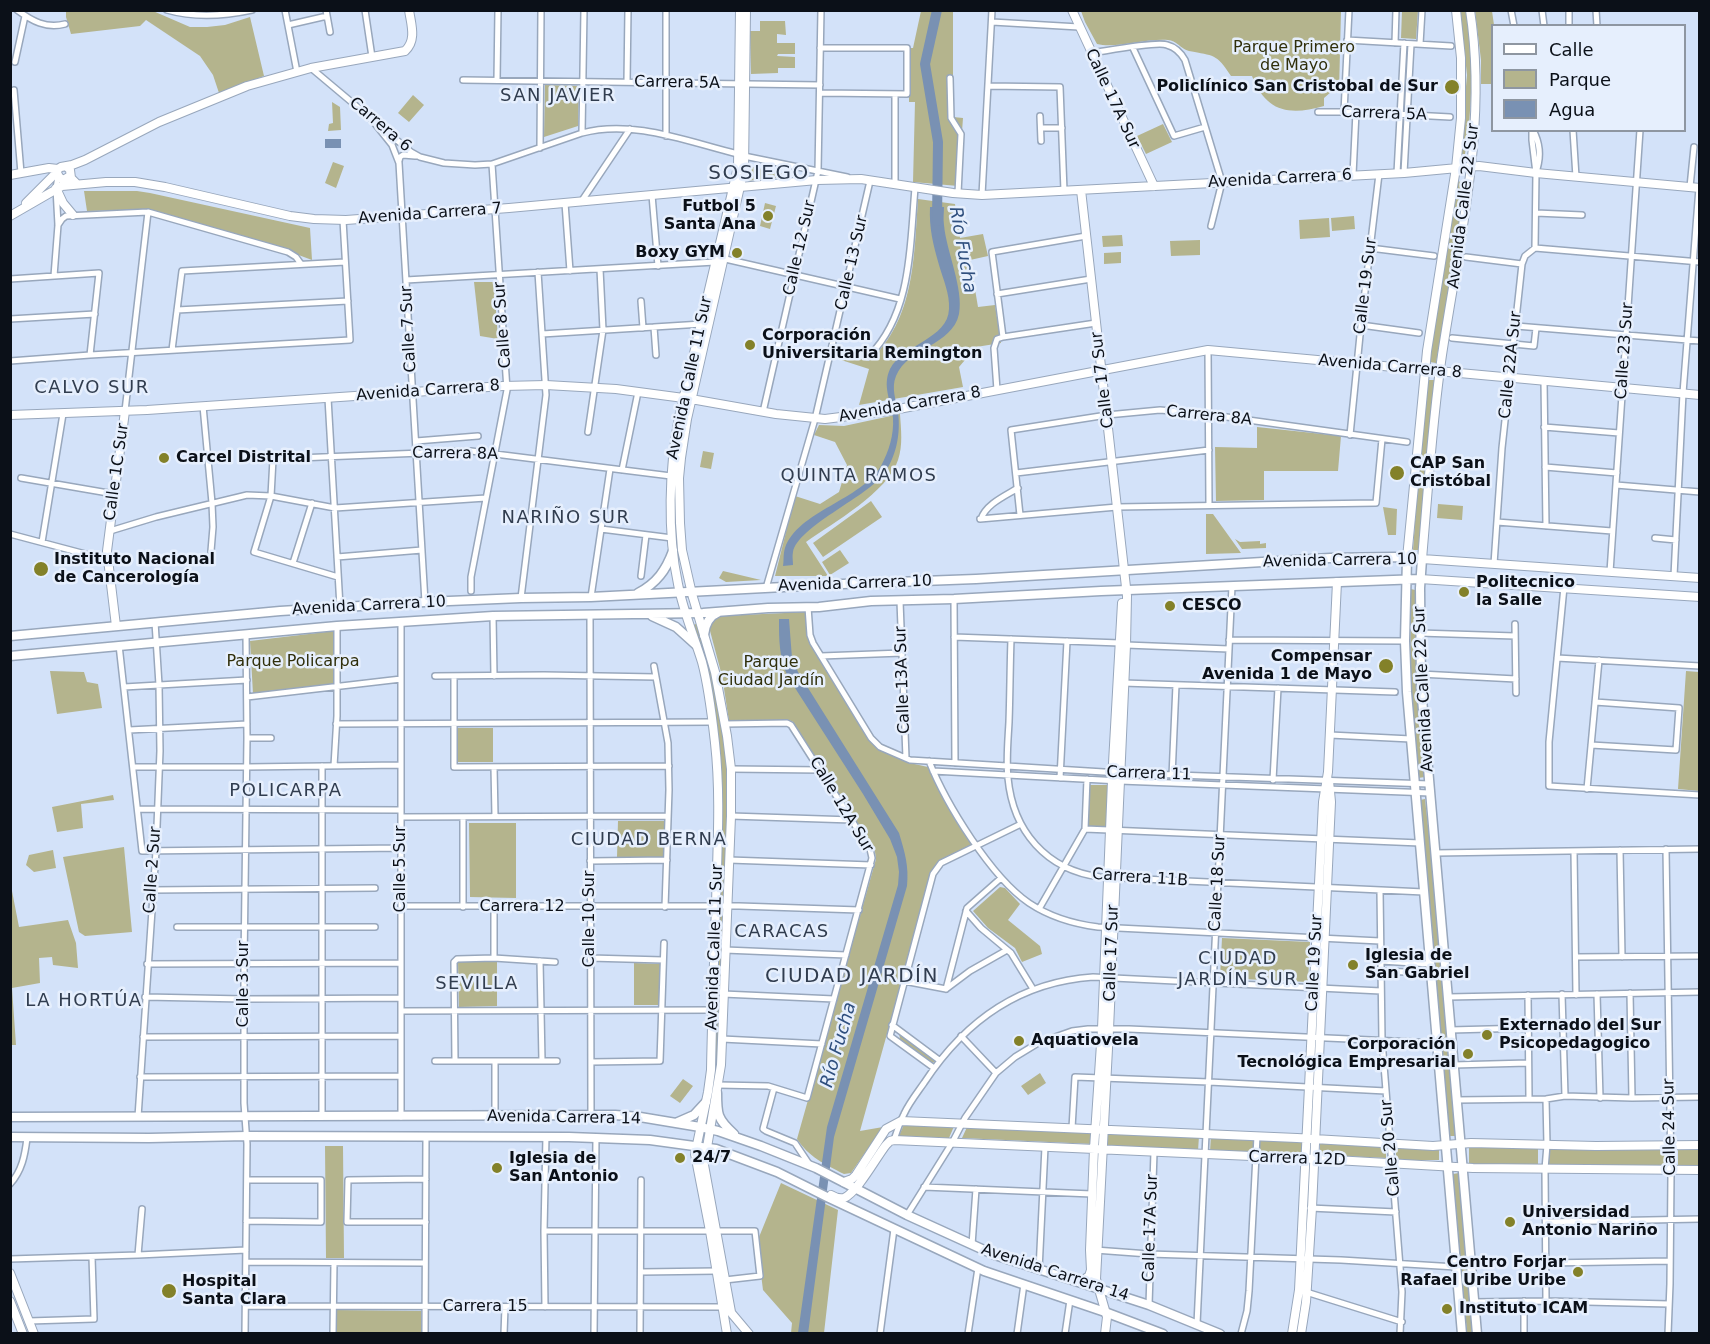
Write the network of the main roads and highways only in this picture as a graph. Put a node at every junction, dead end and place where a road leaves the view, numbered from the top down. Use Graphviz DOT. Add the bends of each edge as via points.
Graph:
graph roads {
  1 [pos="409,10"];
  2 [pos="740,10"];
  3 [pos="746,10"];
  4 [pos="1072,10"];
  5 [pos="1456,10"];
  6 [pos="1470,10"];
  7 [pos="742,84"];
  8 [pos="1471,166"];
  9 [pos="1456,168"];
  10 [pos="63,172"];
  11 [pos="10,175"];
  12 [pos="861,180"];
  13 [pos="76,184"];
  14 [pos="1154,186"];
  15 [pos="736,187"];
  16 [pos="56,188"];
  17 [pos="1699,188"];
  18 [pos="1081,190"];
  19 [pos="13,215"];
  20 [pos="73,215"];
  21 [pos="1102,370"];
  22 [pos="1424,371"];
  23 [pos="1440,372"];
  24 [pos="1700,394"];
  25 [pos="687,399"];
  26 [pos="125,411"];
  27 [pos="10,415"];
  28 [pos="673,551"];
  29 [pos="1407,558"];
  30 [pos="1422,559"];
  31 [pos="1125,570"];
  32 [pos="1700,578"];
  33 [pos="1420,579"];
  34 [pos="1406,580"];
  35 [pos="1337,582"];
  36 [pos="1125,590"];
  37 [pos="691,591"];
  38 [pos="680,592"];
  39 [pos="635,594"];
  40 [pos="1700,597"];
  41 [pos="720,611"];
  42 [pos="686,613"];
  43 [pos="697,613"];
  44 [pos="646,614"];
  45 [pos="116,626"];
  46 [pos="704,635"];
  47 [pos="10,636"];
  48 [pos="696,645"];
  49 [pos="10,656"];
  50 [pos="718,1089"];
  51 [pos="706,1102"];
  52 [pos="10,1117"];
  53 [pos="676,1123"];
  54 [pos="700,1127"];
  55 [pos="710,1129"];
  56 [pos="1099,1129"];
  57 [pos="10,1137"];
  58 [pos="739,1138"];
  59 [pos="1311,1139"];
  60 [pos="1460,1144"];
  61 [pos="1445,1145"];
  62 [pos="1700,1145"];
  63 [pos="696,1146"];
  64 [pos="706,1148"];
  65 [pos="1098,1149"];
  66 [pos="1310,1159"];
  67 [pos="1447,1166"];
  68 [pos="1462,1167"];
  69 [pos="1700,1170"];
  70 [pos="844,1182"];
  71 [pos="856,1188"];
  72 [pos="830,1197"];
  73 [pos="714,1231"];
  74 [pos="1094,1250"];
  75 [pos="10,1272"];
  76 [pos="1080,1282"];
  77 [pos="1098,1288"];
  78 [pos="1303,1291"];
  79 [pos="10,1301"];
  80 [pos="727,1310"];
  81 [pos="1105,1312"];
  82 [pos="1150,1331"];
  83 [pos="23,1334"];
  84 [pos="34,1334"];
  85 [pos="726,1334"];
  86 [pos="749,1334"];
  87 [pos="1105,1334"];
  88 [pos="1163,1334"];
  89 [pos="1220,1334"];
  90 [pos="1292,1334"];
  91 [pos="1301,1334"];
  92 [pos="1462,1334"];
  93 [pos="1477,1334"];
  1 -- 10 [label="main road" via="413,38 403,51 311,68 247,86 159,122"];
  2 -- 7 [label="main road, Avenida Calle 11 Sur"];
  3 -- 7 [label="main road, Avenida Calle 11 Sur"];
  4 -- 14 [label="main road, Calle 17A Sur"];
  5 -- 9 [label="main road, Avenida Calle 22 Sur" via="1462,83"];
  6 -- 8 [label="main road, Avenida Calle 22 Sur" via="1477,86"];
  7 -- 15 [label="main road, Avenida Calle 11 Sur" via="741,155"];
  8 -- 9 [label="main road, Avenida Carrera 6"];
  8 -- 17 [label="main road, Avenida Carrera 6"];
  8 -- 23 [label="main road, Avenida Calle 22 Sur"];
  9 -- 14 [label="main road, Avenida Carrera 6"];
  9 -- 22 [label="main road, Avenida Calle 22 Sur"];
  10 -- 11 [label="main road" via="49,168"];
  10 -- 13 [label="main road"];
  10 -- 19 [label="main road"];
  12 -- 15 [label="main road, Avenida Carrera 7"];
  12 -- 18 [label="main road, Avenida Carrera 6" via="981,195"];
  13 -- 15 [label="main road, Avenida Carrera 7" via="150,184 290,216 343,220"];
  13 -- 16 [label="main road, Avenida Carrera 7"];
  14 -- 18 [label="main road, Avenida Carrera 6"];
  15 -- 25 [label="main road, Avenida Calle 11 Sur"];
  16 -- 19 [label="main road, Avenida Carrera 7"];
  16 -- 20 [label="main road"];
  18 -- 21 [label="main road, Calle 17 Sur"];
  21 -- 22 [label="main road, Avenida Carrera 8" via="1208,350"];
  21 -- 25 [label="main road, Avenida Carrera 8" via="833,419"];
  21 -- 31 [label="main road, Calle 17 Sur"];
  22 -- 23 [label="main road, Avenida Carrera 8"];
  22 -- 29 [label="main road, Avenida Calle 22 Sur"];
  23 -- 24 [label="main road, Avenida Carrera 8"];
  23 -- 30 [label="main road, Avenida Calle 22 Sur"];
  25 -- 26 [label="main road, Avenida Carrera 8" via="546,385"];
  25 -- 28 [label="main road, Avenida Calle 11 Sur" via="674,444 671,476"];
  25 -- 37 [label="main road, Avenida Calle 11 Sur" via="679,498 682,550"];
  26 -- 27 [label="main road, Avenida Carrera 8"];
  26 -- 45 [label="main road, Calle 1C Sur" via="108,560"];
  28 -- 38 [label="main road, Avenida Calle 11 Sur"];
  28 -- 39 [label="main road" via="656,581"];
  29 -- 30 [label="main road, Avenida Carrera 10"];
  29 -- 31 [label="main road, Avenida Carrera 10" via="1330,558"];
  29 -- 34 [label="main road, Avenida Calle 22 Sur"];
  30 -- 32 [label="main road, Avenida Carrera 10"];
  30 -- 33 [label="main road, Avenida Calle 22 Sur"];
  31 -- 36 [label="main road, Calle 17 Sur"];
  31 -- 37 [label="main road, Avenida Carrera 10"];
  33 -- 34 [label="main road, Avenida Carrera 10"];
  33 -- 40 [label="main road, Avenida Carrera 10"];
  33 -- 60 [label="main road, Avenida Calle 22 Sur" via="1420,674"];
  34 -- 35 [label="main road, Avenida Carrera 10"];
  34 -- 61 [label="main road, Avenida Calle 22 Sur" via="1406,680"];
  35 -- 36 [label="main road, Avenida Carrera 10"];
  35 -- 59 [label="main road, Calle 19 Sur" via="1328,782 1323,802 1325,839"];
  36 -- 41 [label="main road, Avenida Carrera 10"];
  36 -- 56 [label="main road, Calle 17 Sur"];
  37 -- 38 [label="main road, Avenida Carrera 10"];
  37 -- 43 [label="main road, Avenida Calle 11 Sur"];
  38 -- 39 [label="main road, Avenida Carrera 10"];
  38 -- 42 [label="main road, Avenida Calle 11 Sur"];
  39 -- 45 [label="main road, Avenida Carrera 10" via="340,607"];
  41 -- 43 [label="main road, Avenida Carrera 10"];
  41 -- 46 [label="main road" via="709,619"];
  42 -- 43 [label="main road, Avenida Carrera 10"];
  42 -- 44 [label="main road, Avenida Carrera 10"];
  42 -- 48 [label="main road, Avenida Calle 11 Sur"];
  43 -- 46 [label="main road, Avenida Calle 11 Sur"];
  44 -- 48 [label="main road" via="676,627"];
  44 -- 49 [label="main road, Avenida Carrera 10" via="493,616 337,626"];
  45 -- 47 [label="main road, Avenida Carrera 10"];
  46 -- 50 [label="main road, Avenida Calle 11 Sur" via="715,672 731,769"];
  48 -- 51 [label="main road, Avenida Calle 11 Sur" via="712,722 718,795 710,1077"];
  50 -- 55 [label="main road, Avenida Calle 11 Sur"];
  50 -- 58 [label="main road" via="720,1120"];
  51 -- 53 [label="main road" via="694,1115"];
  51 -- 54 [label="main road, Avenida Calle 11 Sur"];
  52 -- 53 [label="main road, Avenida Carrera 14" via="627,1116"];
  53 -- 54 [label="main road, Avenida Carrera 14"];
  54 -- 55 [label="main road, Avenida Carrera 14"];
  54 -- 63 [label="main road, Avenida Calle 11 Sur"];
  55 -- 58 [label="main road, Avenida Carrera 14"];
  55 -- 64 [label="main road, Avenida Calle 11 Sur"];
  56 -- 59 [label="main road, Carrera 12D"];
  56 -- 65 [label="main road, Calle 17 Sur"];
  56 -- 70 [label="main road, Carrera 12D" via="901,1121 886,1129 856,1175"];
  57 -- 63 [label="main road, Avenida Carrera 14" via="546,1136"];
  58 -- 70 [label="main road, Avenida Carrera 14"];
  59 -- 61 [label="main road, Carrera 12D"];
  59 -- 66 [label="main road, Calle 19 Sur"];
  60 -- 61 [label="main road, Carrera 12D"];
  60 -- 62 [label="main road, Carrera 12D"];
  60 -- 68 [label="main road, Avenida Calle 22 Sur"];
  61 -- 67 [label="main road, Avenida Calle 22 Sur"];
  63 -- 64 [label="main road, Avenida Carrera 14"];
  63 -- 73 [label="main road, Avenida Calle 11 Sur" via="696,1164"];
  64 -- 72 [label="main road, Avenida Carrera 14" via="777,1172"];
  64 -- 73 [label="main road, Avenida Calle 11 Sur" via="704,1165"];
  65 -- 66 [label="main road, Carrera 12D"];
  65 -- 71 [label="main road, Carrera 12D" via="894,1140 886,1144"];
  65 -- 74 [label="main road, Calle 17 Sur"];
  65 -- 74 [label="main road, Calle 17 Sur" via="1092,1194"];
  66 -- 67 [label="main road, Carrera 12D"];
  66 -- 78 [label="main road, Calle 19 Sur"];
  67 -- 68 [label="main road, Carrera 12D"];
  67 -- 92 [label="main road, Avenida Calle 22 Sur"];
  68 -- 69 [label="main road, Carrera 12D"];
  68 -- 93 [label="main road, Avenida Calle 22 Sur"];
  70 -- 71 [label="main road, Avenida Carrera 14"];
  71 -- 72 [label="main road" via="843,1198"];
  71 -- 76 [label="main road, Avenida Carrera 14" via="995,1255"];
  72 -- 81 [label="main road, Avenida Carrera 14" via="978,1268"];
  73 -- 80 [label="main road, Avenida Calle 11 Sur"];
  73 -- 80 [label="main road, Avenida Calle 11 Sur" via="717,1271"];
  74 -- 76 [label="main road, Calle 17 Sur" via="1090,1274"];
  74 -- 77 [label="main road, Calle 17 Sur"];
  75 -- 84 [label="main road"];
  76 -- 77 [label="main road, Avenida Carrera 14"];
  77 -- 81 [label="main road, Calle 17 Sur"];
  77 -- 89 [label="main road, Avenida Carrera 14"];
  78 -- 90 [label="main road, Calle 19 Sur"];
  78 -- 91 [label="main road, Calle 19 Sur"];
  79 -- 83 [label="main road"];
  80 -- 85 [label="main road"];
  80 -- 86 [label="main road, Avenida Calle 11 Sur"];
  81 -- 82 [label="main road, Avenida Carrera 14"];
  81 -- 87 [label="main road, Calle 17 Sur"];
  82 -- 88 [label="main road, Avenida Carrera 14"];
}
